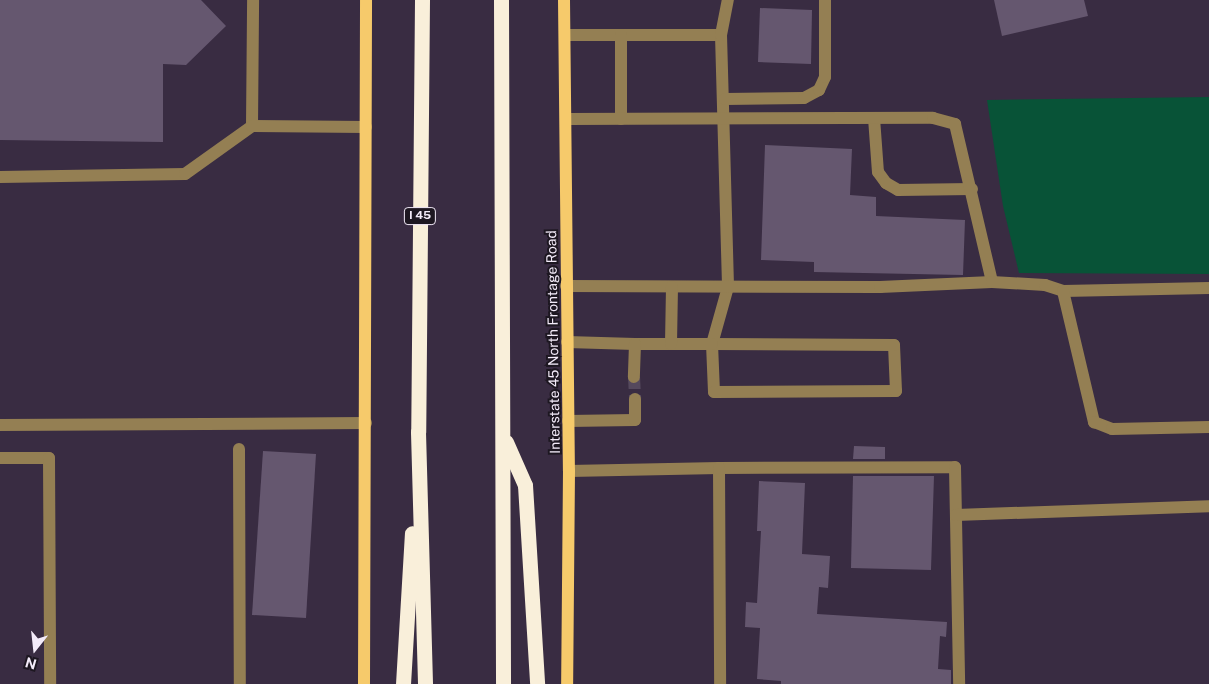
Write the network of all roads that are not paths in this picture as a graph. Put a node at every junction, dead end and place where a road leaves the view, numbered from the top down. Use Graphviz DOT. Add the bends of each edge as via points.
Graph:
graph roads {
  1 [pos="253,0"];
  2 [pos="366,0"];
  3 [pos="422,0"];
  4 [pos="501,0"];
  5 [pos="564,0"];
  6 [pos="728,0"];
  7 [pos="825,0"];
  8 [pos="565,35"];
  9 [pos="621,35"];
  10 [pos="721,35"];
  11 [pos="725,99"];
  12 [pos="726,118"];
  13 [pos="874,118"];
  14 [pos="568,119"];
  15 [pos="621,119"];
  16 [pos="252,126"];
  17 [pos="366,127"];
  18 [pos="0,177"];
  19 [pos="972,189"];
  20 [pos="992,282"];
  21 [pos="566,286"];
  22 [pos="672,287"];
  23 [pos="728,287"];
  24 [pos="1209,288"];
  25 [pos="1063,291"];
  26 [pos="567,342"];
  27 [pos="634,344"];
  28 [pos="671,344"];
  29 [pos="712,344"];
  30 [pos="634,377"];
  31 [pos="635,399"];
  32 [pos="568,421"];
  33 [pos="366,423"];
  34 [pos="0,425"];
  35 [pos="1209,427"];
  36 [pos="418,432"];
  37 [pos="504,437"];
  38 [pos="238,449"];
  39 [pos="0,458"];
  40 [pos="719,468"];
  41 [pos="569,471"];
  42 [pos="1209,506"];
  43 [pos="956,515"];
  44 [pos="50,684"];
  45 [pos="240,684"];
  46 [pos="364,684"];
  47 [pos="403,684"];
  48 [pos="425,684"];
  49 [pos="503,684"];
  50 [pos="537,684"];
  51 [pos="566,684"];
  52 [pos="720,684"];
  53 [pos="959,684"];
  1 -- 16 [label="lane"];
  2 -- 17 [label="main road"];
  3 -- 36 [label="highway, I 45"];
  4 -- 37 [label="highway"];
  5 -- 8 [label="main road, Interstate 45 North Frontage Road"];
  6 -- 10 [label="lane"];
  7 -- 11 [label="lane" via="825,77 819,90 804,98"];
  8 -- 9 [label="lane"];
  8 -- 14 [label="main road, Interstate 45 North Frontage Road"];
  9 -- 10 [label="lane"];
  9 -- 15 [label="lane"];
  10 -- 11 [label="lane"];
  11 -- 12 [label="lane"];
  12 -- 13 [label="lane"];
  12 -- 15 [label="lane"];
  12 -- 23 [label="lane"];
  13 -- 19 [label="lane" via="933,118 955,124"];
  13 -- 19 [label="lane" via="878,172 886,183 898,190"];
  14 -- 15 [label="lane"];
  14 -- 21 [label="main road, Interstate 45 North Frontage Road"];
  16 -- 17 [label="lane"];
  16 -- 18 [label="lane" via="185,174"];
  17 -- 33 [label="main road"];
  19 -- 20 [label="lane"];
  20 -- 23 [label="lane"];
  20 -- 25 [label="lane" via="1044,285"];
  21 -- 22 [label="lane"];
  21 -- 26 [label="main road, Interstate 45 North Frontage Road"];
  22 -- 23 [label="lane"];
  22 -- 28 [label="lane"];
  23 -- 29 [label="lane"];
  24 -- 25 [label="lane"];
  25 -- 35 [label="lane" via="1094,422 1112,429"];
  26 -- 27 [label="lane"];
  26 -- 32 [label="main road, Interstate 45 North Frontage Road"];
  27 -- 28 [label="lane"];
  27 -- 30 [label="lane"];
  28 -- 29 [label="lane"];
  29 -- 29 [label="lane" via="894,345 896,391 714,392"];
  31 -- 32 [label="lane" via="635,420"];
  32 -- 41 [label="main road, Interstate 45 North Frontage Road"];
  33 -- 34 [label="lane"];
  33 -- 46 [label="main road"];
  36 -- 47 [label="highway"];
  36 -- 48 [label="highway, I 45"];
  37 -- 49 [label="highway"];
  37 -- 50 [label="highway" via="525,484"];
  38 -- 45 [label="lane"];
  39 -- 44 [label="lane" via="49,458"];
  40 -- 41 [label="lane"];
  40 -- 43 [label="lane" via="955,467"];
  40 -- 52 [label="lane"];
  41 -- 51 [label="main road, Interstate 45 North Frontage Road"];
  42 -- 43 [label="lane"];
  43 -- 53 [label="lane"];
}
